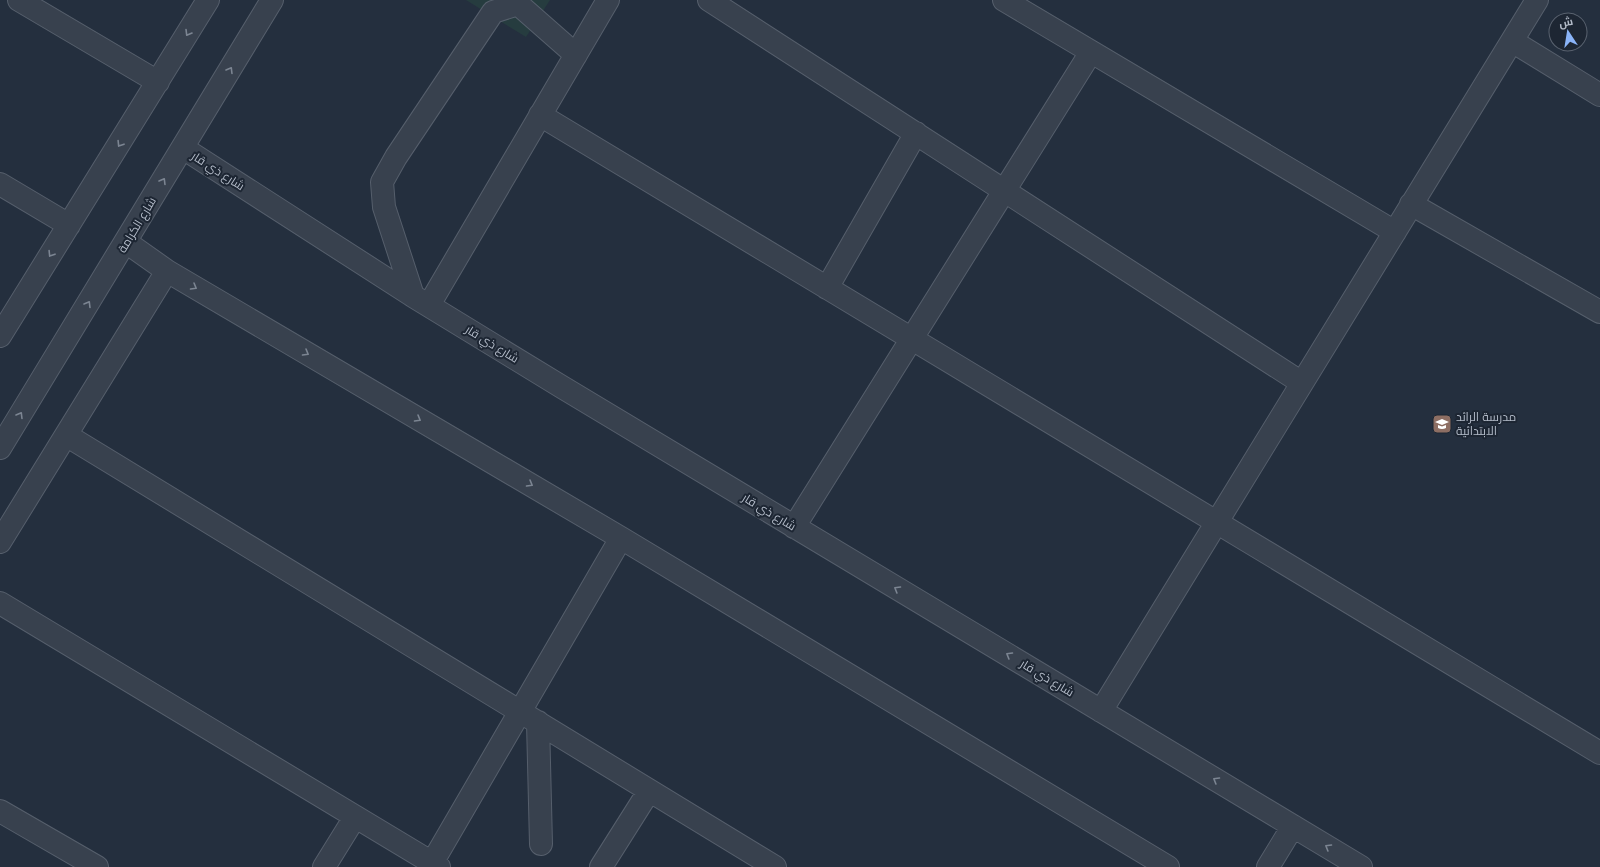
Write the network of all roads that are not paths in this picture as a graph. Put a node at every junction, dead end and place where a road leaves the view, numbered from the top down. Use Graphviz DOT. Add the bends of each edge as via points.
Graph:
graph roads {
  1 [pos="19,0"];
  2 [pos="208,0"];
  3 [pos="272,0"];
  4 [pos="608,0"];
  5 [pos="709,0"];
  6 [pos="1537,0"];
  7 [pos="1013,2"];
  8 [pos="1512,41"];
  9 [pos="1092,52"];
  10 [pos="576,55"];
  11 [pos="158,82"];
  12 [pos="1600,95"];
  13 [pos="540,115"];
  14 [pos="916,133"];
  15 [pos="183,148"];
  16 [pos="0,184"];
  17 [pos="1005,190"];
  18 [pos="1411,204"];
  19 [pos="69,225"];
  20 [pos="1395,232"];
  21 [pos="126,242"];
  22 [pos="167,271"];
  23 [pos="827,288"];
  24 [pos="421,300"];
  25 [pos="1600,312"];
  26 [pos="0,336"];
  27 [pos="912,339"];
  28 [pos="1302,383"];
  29 [pos="66,435"];
  30 [pos="0,448"];
  31 [pos="1217,522"];
  32 [pos="794,527"];
  33 [pos="622,538"];
  34 [pos="0,542"];
  35 [pos="0,603"];
  36 [pos="1101,711"];
  37 [pos="529,717"];
  38 [pos="1600,753"];
  39 [pos="649,791"];
  40 [pos="0,811"];
  41 [pos="355,817"];
  42 [pos="1293,826"];
  43 [pos="541,844"];
  44 [pos="1158,864"];
  45 [pos="435,865"];
  46 [pos="97,867"];
  47 [pos="324,867"];
  48 [pos="601,867"];
  49 [pos="775,867"];
  50 [pos="1268,867"];
  51 [pos="1361,867"];
  1 -- 11 [label="street"];
  2 -- 11 [label="street, one-way"];
  15 -- 3 [label="street, شارع الكرامة, one-way"];
  4 -- 10 [label="street"];
  5 -- 14 [label="street"];
  6 -- 8 [label="street"];
  7 -- 9 [label="street"];
  8 -- 12 [label="street"];
  8 -- 18 [label="street"];
  9 -- 17 [label="street"];
  9 -- 20 [label="street"];
  10 -- 13 [label="street"];
  10 -- 24 [label="street" via="518,4 493,12 396,157 382,182 384,207"];
  11 -- 19 [label="street, one-way"];
  13 -- 23 [label="street"];
  13 -- 24 [label="street"];
  14 -- 17 [label="street"];
  14 -- 23 [label="street"];
  21 -- 15 [label="street, شارع الكرامة, one-way"];
  15 -- 24 [label="street, شارع ذي قار"];
  16 -- 19 [label="street"];
  17 -- 27 [label="street"];
  17 -- 28 [label="street"];
  18 -- 20 [label="street"];
  18 -- 25 [label="street"];
  19 -- 26 [label="street, one-way"];
  20 -- 28 [label="street"];
  21 -- 22 [label="street"];
  30 -- 21 [label="street, شارع الكرامة, one-way"];
  22 -- 29 [label="street"];
  22 -- 33 [label="street, one-way"];
  23 -- 27 [label="street"];
  24 -- 32 [label="street, شارع ذي قار"];
  27 -- 31 [label="street"];
  27 -- 32 [label="street"];
  28 -- 31 [label="street"];
  29 -- 34 [label="street"];
  29 -- 37 [label="street"];
  31 -- 36 [label="street"];
  31 -- 38 [label="street"];
  36 -- 32 [label="street, شارع ذي قار, one-way"];
  33 -- 37 [label="street"];
  33 -- 44 [label="street"];
  35 -- 41 [label="street"];
  42 -- 36 [label="street, شارع ذي قار, one-way"];
  37 -- 39 [label="street"];
  37 -- 43 [label="street"];
  37 -- 45 [label="street"];
  39 -- 48 [label="street"];
  39 -- 49 [label="street"];
  40 -- 46 [label="street"];
  41 -- 45 [label="street"];
  41 -- 47 [label="street"];
  42 -- 50 [label="street"];
  51 -- 42 [label="street, شارع ذي قار, one-way"];
}
